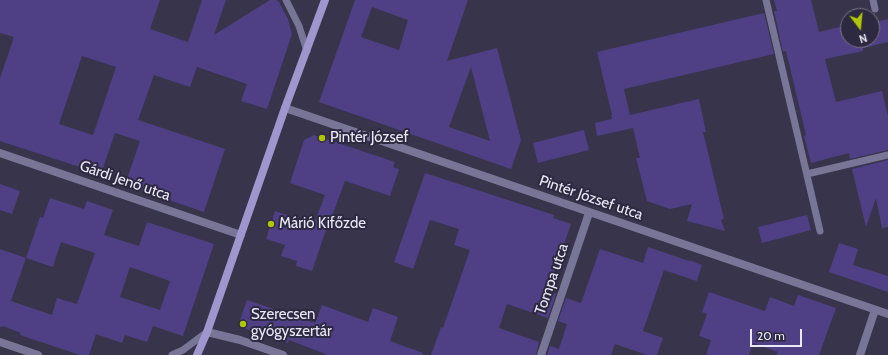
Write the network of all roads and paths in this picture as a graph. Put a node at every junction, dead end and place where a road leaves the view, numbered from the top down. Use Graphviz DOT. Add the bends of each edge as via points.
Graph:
graph roads {
  1 [pos="286,0"];
  2 [pos="325,0"];
  3 [pos="766,0"];
  4 [pos="307,50"];
  5 [pos="285,108"];
  6 [pos="0,153"];
  7 [pos="888,156"];
  8 [pos="807,174"];
  9 [pos="589,213"];
  10 [pos="820,231"];
  11 [pos="241,235"];
  12 [pos="875,310"];
  13 [pos="888,314"];
  14 [pos="207,332"];
  15 [pos="0,342"];
  16 [pos="38,355"];
  17 [pos="172,355"];
  18 [pos="197,355"];
  19 [pos="283,355"];
  20 [pos="541,355"];
  21 [pos="860,355"];
  1 -- 4 [label="lane"];
  2 -- 4 [label="main road"];
  3 -- 8 [label="lane"];
  4 -- 5 [label="main road"];
  5 -- 9 [label="street, Pintér József utca"];
  5 -- 11 [label="main road"];
  6 -- 11 [label="street, Gárdi Jenő utca"];
  7 -- 8 [label="lane"];
  8 -- 10 [label="lane"];
  9 -- 12 [label="street, Pintér József utca"];
  9 -- 20 [label="street, Tompa utca"];
  11 -- 14 [label="main road"];
  12 -- 13 [label="street, Pintér József utca"];
  12 -- 21 [label="street"];
  14 -- 17 [label="lane"];
  14 -- 18 [label="main road"];
  14 -- 19 [label="street"];
  15 -- 16 [label="street"];
}
